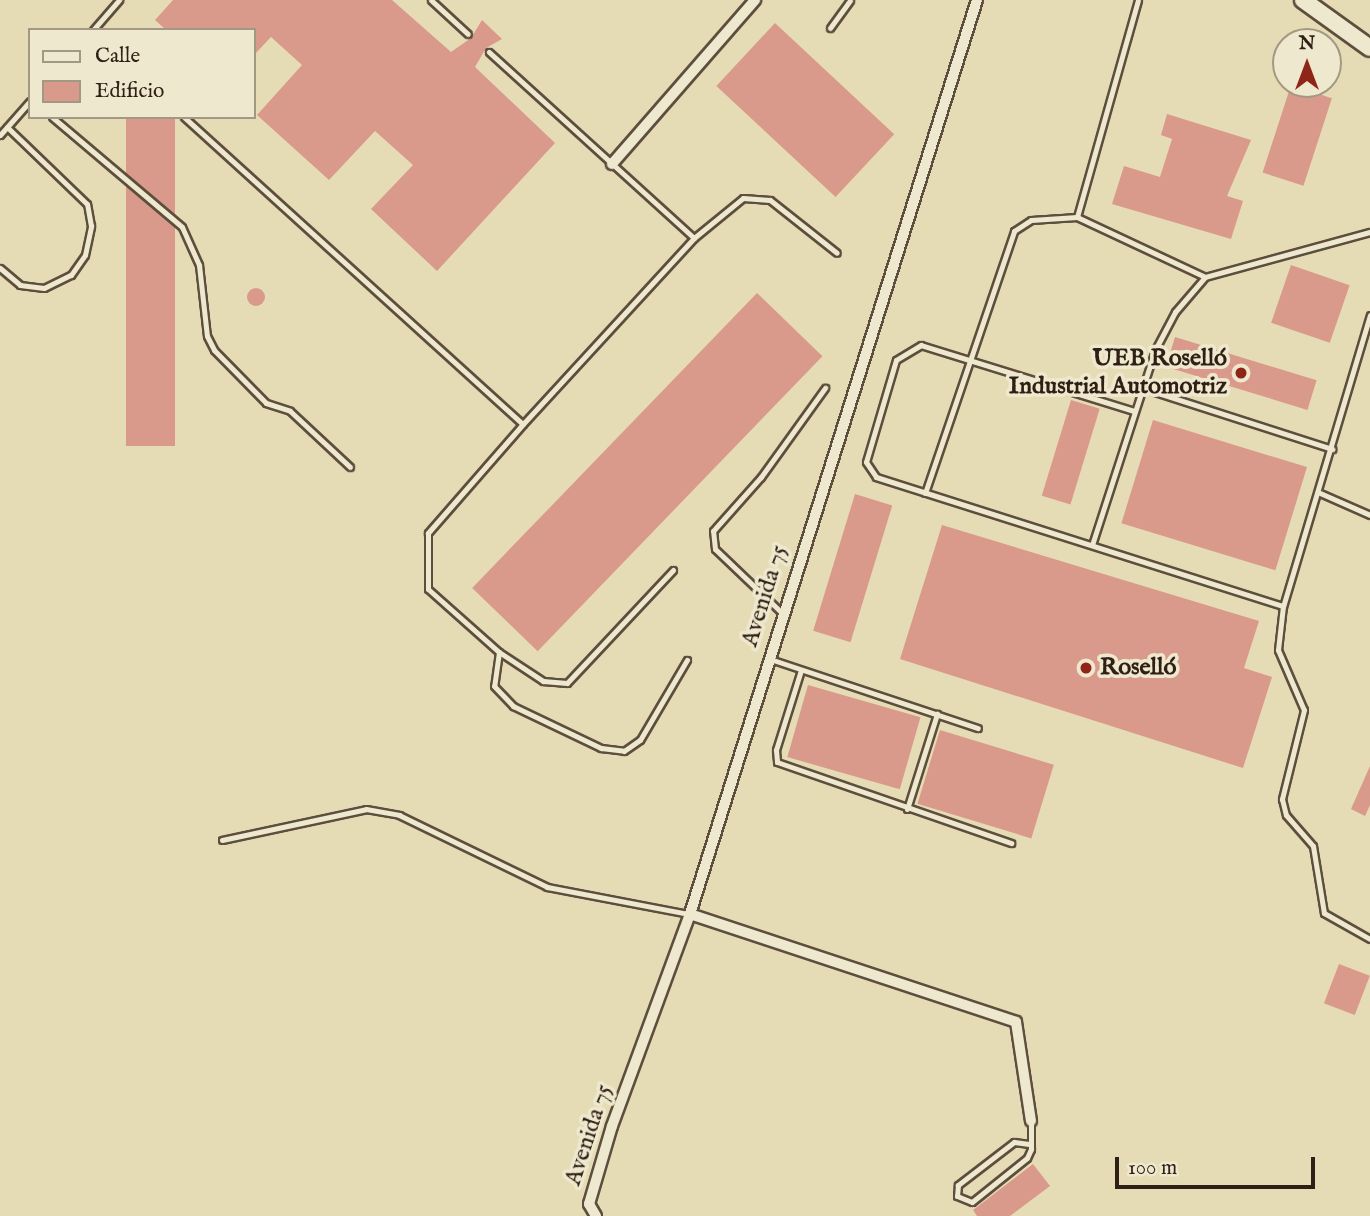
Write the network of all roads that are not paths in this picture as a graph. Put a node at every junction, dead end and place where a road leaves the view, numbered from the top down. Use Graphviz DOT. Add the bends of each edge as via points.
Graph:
graph roads {
  1 [pos="119,0"];
  2 [pos="431,0"];
  3 [pos="755,0"];
  4 [pos="850,0"];
  5 [pos="977,0"];
  6 [pos="1138,0"];
  7 [pos="1303,0"];
  8 [pos="95,28"];
  9 [pos="830,28"];
  10 [pos="468,34"];
  11 [pos="1370,48"];
  12 [pos="489,52"];
  13 [pos="28,103"];
  14 [pos="54,119"];
  15 [pos="186,119"];
  16 [pos="7,127"];
  17 [pos="0,135"];
  18 [pos="612,164"];
  19 [pos="1077,217"];
  20 [pos="1370,232"];
  21 [pos="694,238"];
  22 [pos="837,253"];
  23 [pos="0,268"];
  24 [pos="1205,277"];
  25 [pos="1370,315"];
  26 [pos="968,356"];
  27 [pos="825,388"];
  28 [pos="1142,388"];
  29 [pos="1135,411"];
  30 [pos="523,424"];
  31 [pos="1332,449"];
  32 [pos="350,467"];
  33 [pos="925,493"];
  34 [pos="1320,493"];
  35 [pos="1370,515"];
  36 [pos="1092,545"];
  37 [pos="673,570"];
  38 [pos="1283,606"];
  39 [pos="782,612"];
  40 [pos="499,652"];
  41 [pos="767,658"];
  42 [pos="687,660"];
  43 [pos="800,670"];
  44 [pos="937,714"];
  45 [pos="978,728"];
  46 [pos="906,808"];
  47 [pos="222,840"];
  48 [pos="1011,843"];
  49 [pos="690,914"];
  50 [pos="1370,939"];
  51 [pos="1031,1121"];
  52 [pos="1029,1144"];
  53 [pos="596,1216"];
  1 -- 8 [label="lane"];
  2 -- 10 [label="lane"];
  3 -- 18 [label="street"];
  4 -- 9 [label="lane"];
  5 -- 39 [label="street, Avenida 75"];
  6 -- 19 [label="lane"];
  7 -- 11 [label="main road"];
  12 -- 18 [label="lane"];
  13 -- 16 [label="lane"];
  14 -- 32 [label="lane" via="182,227 200,265 207,336 214,349 266,403 290,411"];
  15 -- 30 [label="lane"];
  16 -- 17 [label="lane"];
  16 -- 23 [label="lane" via="86,204 91,226 85,255 71,275 44,288 20,285"];
  18 -- 21 [label="lane"];
  19 -- 24 [label="lane"];
  19 -- 26 [label="lane" via="1031,220 1014,231"];
  20 -- 24 [label="lane"];
  21 -- 22 [label="lane" via="743,198 770,201"];
  21 -- 30 [label="lane"];
  24 -- 28 [label="lane" via="1175,312"];
  25 -- 31 [label="lane"];
  26 -- 29 [label="lane"];
  26 -- 33 [label="lane"];
  26 -- 33 [label="lane" via="921,345 896,360 866,462 876,477"];
  27 -- 39 [label="lane" via="761,477 713,531 715,549"];
  28 -- 29 [label="lane"];
  28 -- 31 [label="lane"];
  29 -- 36 [label="lane"];
  30 -- 40 [label="lane" via="428,533 428,589"];
  31 -- 34 [label="lane"];
  33 -- 36 [label="lane"];
  34 -- 35 [label="lane"];
  34 -- 38 [label="lane"];
  36 -- 38 [label="lane"];
  37 -- 40 [label="lane" via="567,683 543,681"];
  38 -- 50 [label="lane" via="1278,650 1304,710 1282,799 1286,815 1312,846 1324,913"];
  39 -- 41 [label="street, Avenida 75"];
  40 -- 42 [label="lane" via="494,686 513,706 601,748 624,751 640,740"];
  41 -- 43 [label="lane"];
  41 -- 49 [label="street, Avenida 75"];
  43 -- 44 [label="lane"];
  43 -- 46 [label="lane" via="776,750 777,762"];
  44 -- 45 [label="lane"];
  44 -- 46 [label="lane"];
  46 -- 48 [label="lane"];
  47 -- 49 [label="lane" via="366,808 399,816 547,887"];
  49 -- 51 [label="street" via="1016,1022"];
  49 -- 53 [label="street, Avenida 75" via="589,1204"];
  51 -- 52 [label="lane"];
  52 -- 52 [label="lane" via="1027,1158 972,1202 957,1196 958,1185 1014,1142"];
}
